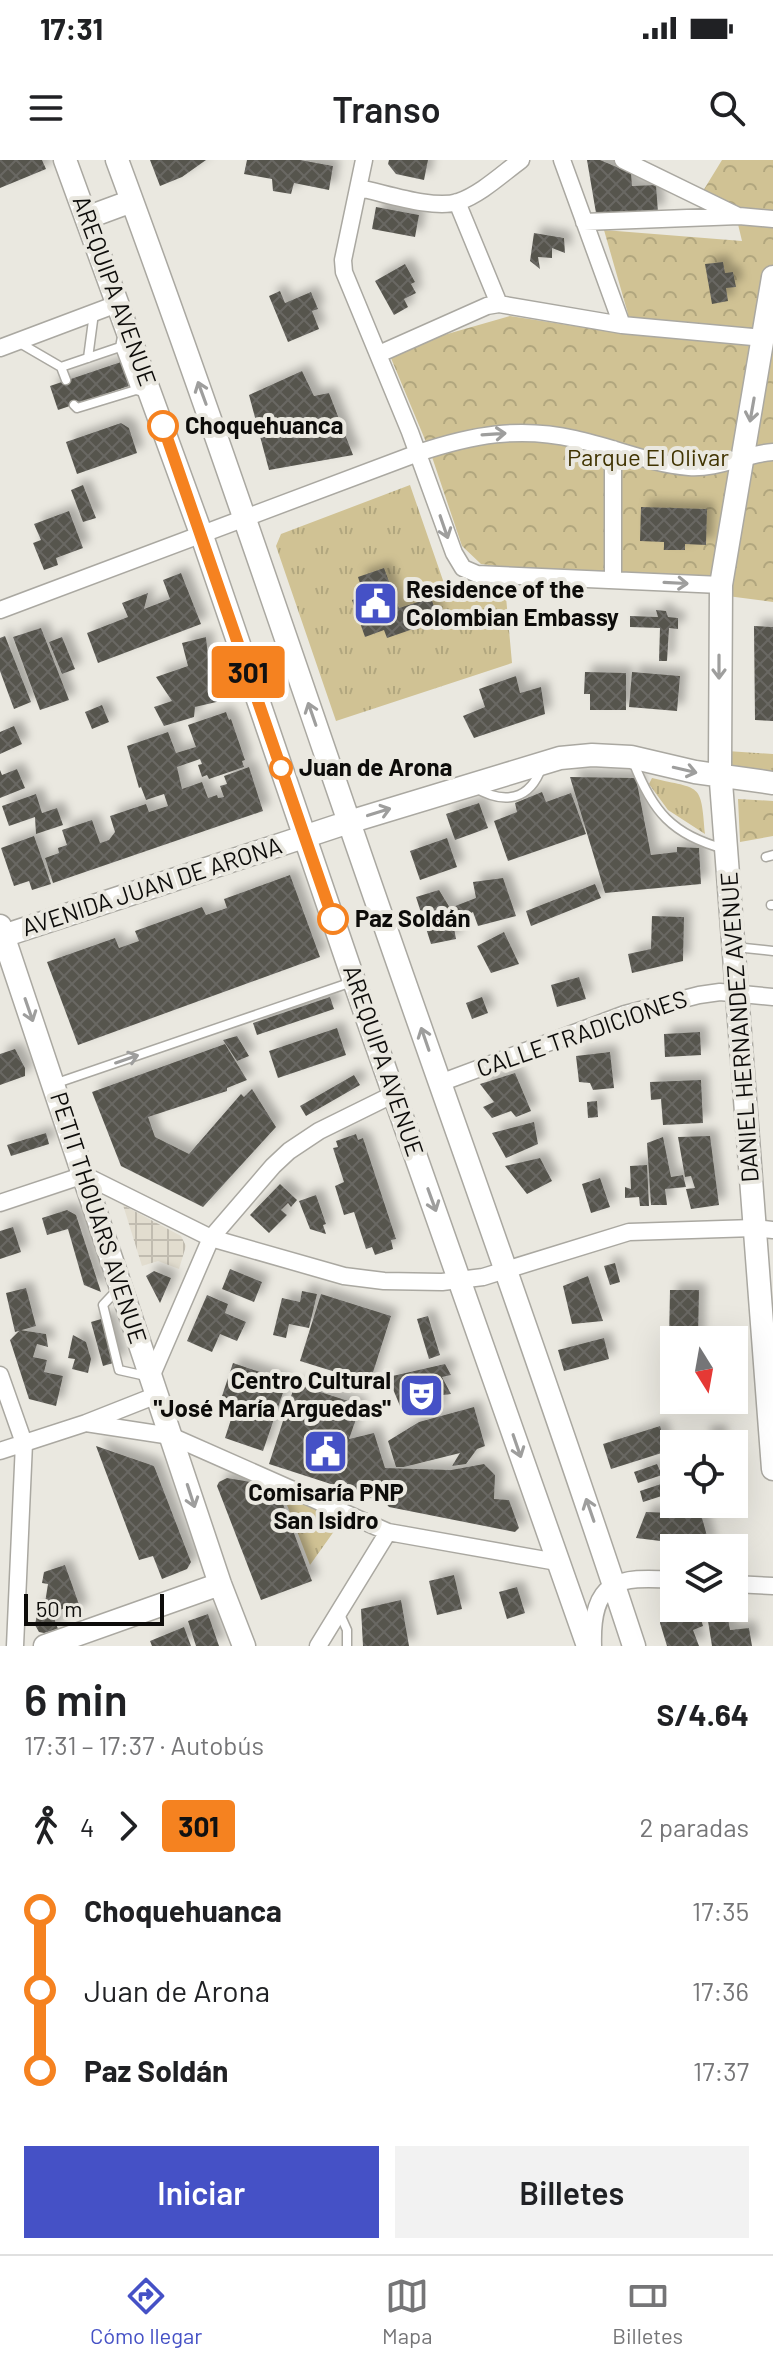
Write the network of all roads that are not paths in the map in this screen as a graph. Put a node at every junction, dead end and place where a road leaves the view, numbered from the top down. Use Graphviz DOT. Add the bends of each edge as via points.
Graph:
graph roads {
  1 [pos="65,160"];
  2 [pos="117,160"];
  3 [pos="364,160"];
  4 [pos="521,160"];
  5 [pos="562,160"];
  6 [pos="623,160"];
  7 [pos="359,188"];
  8 [pos="132,201"];
  9 [pos="457,202"];
  10 [pos="739,216"];
  11 [pos="86,218"];
  12 [pos="773,219"];
  13 [pos="584,222"];
  14 [pos="773,277"];
  15 [pos="499,304"];
  16 [pos="94,313"];
  17 [pos="121,314"];
  18 [pos="622,325"];
  19 [pos="764,338"];
  20 [pos="17,342"];
  21 [pos="120,347"];
  22 [pos="0,348"];
  23 [pos="379,354"];
  24 [pos="88,358"];
  25 [pos="61,367"];
  26 [pos="66,380"];
  27 [pos="144,392"];
  28 [pos="74,405"];
  29 [pos="613,449"];
  30 [pos="773,452"];
  31 [pos="418,453"];
  32 [pos="744,456"];
  33 [pos="246,519"];
  34 [pos="202,536"];
  35 [pos="613,580"];
  36 [pos="721,585"];
  37 [pos="0,610"];
  38 [pos="631,757"];
  39 [pos="721,777"];
  40 [pos="773,783"];
  41 [pos="349,822"];
  42 [pos="304,836"];
  43 [pos="727,850"];
  44 [pos="1,933"];
  45 [pos="734,947"];
  46 [pos="773,951"];
  47 [pos="354,981"];
  48 [pos="738,994"];
  49 [pos="773,997"];
  50 [pos="440,1083"];
  51 [pos="54,1084"];
  52 [pos="394,1094"];
  53 [pos="84,1175"];
  54 [pos="0,1203"];
  55 [pos="764,1229"];
  56 [pos="211,1238"];
  57 [pos="508,1271"];
  58 [pos="461,1281"];
  59 [pos="0,1375"];
  60 [pos="154,1386"];
  61 [pos="86,1423"];
  62 [pos="171,1436"];
  63 [pos="24,1443"];
  64 [pos="0,1451"];
  65 [pos="773,1469"];
  66 [pos="388,1532"];
  67 [pos="557,1562"];
  68 [pos="660,1579"];
  69 [pos="220,1584"];
  70 [pos="615,1584"];
  71 [pos="748,1585"];
  72 [pos="773,1586"];
  73 [pos="339,1611"];
  74 [pos="15,1646"];
  75 [pos="45,1646"];
  76 [pos="244,1646"];
  77 [pos="318,1646"];
  78 [pos="347,1646"];
  79 [pos="590,1646"];
  80 [pos="634,1646"];
  1 -- 11 [label="main road, AREQUIPA AVENUE"];
  2 -- 8 [label="main road, AREQUIPA AVENUE"];
  3 -- 7 [label="street"];
  4 -- 9 [label="street"];
  5 -- 13 [label="street"];
  6 -- 10 [label="street"];
  7 -- 9 [label="street" via="438,204"];
  7 -- 23 [label="street" via="344,272"];
  8 -- 11 [label="main road"];
  33 -- 8 [label="main road, AREQUIPA AVENUE, one-way"];
  9 -- 15 [label="street"];
  10 -- 12 [label="street"];
  10 -- 13 [label="street"];
  11 -- 17 [label="main road, AREQUIPA AVENUE"];
  13 -- 18 [label="street"];
  14 -- 19 [label="main road, DANIEL HERNANDEZ AVENUE"];
  15 -- 18 [label="street"];
  15 -- 23 [label="street"];
  16 -- 17 [label="street"];
  16 -- 20 [label="street"];
  16 -- 24 [label="lane"];
  17 -- 21 [label="lane"];
  17 -- 27 [label="main road, AREQUIPA AVENUE"];
  18 -- 19 [label="street"];
  19 -- 32 [label="main road, DANIEL HERNANDEZ AVENUE, one-way"];
  20 -- 22 [label="street"];
  20 -- 25 [label="lane"];
  21 -- 24 [label="lane"];
  21 -- 27 [label="lane"];
  23 -- 31 [label="street"];
  24 -- 25 [label="lane"];
  25 -- 26 [label="lane"];
  27 -- 28 [label="lane"];
  27 -- 34 [label="main road, AREQUIPA AVENUE"];
  31 -- 29 [label="street, one-way" via="476,435 506,433 563,437"];
  29 -- 32 [label="street" via="688,467 712,467"];
  29 -- 35 [label="street"];
  30 -- 32 [label="street"];
  31 -- 33 [label="street"];
  31 -- 35 [label="street, one-way" via="463,568 477,574"];
  32 -- 36 [label="main road, DANIEL HERNANDEZ AVENUE"];
  33 -- 34 [label="street"];
  41 -- 33 [label="main road, AREQUIPA AVENUE, one-way"];
  34 -- 37 [label="street"];
  34 -- 42 [label="main road, AREQUIPA AVENUE"];
  35 -- 36 [label="street, one-way"];
  36 -- 39 [label="main road, DANIEL HERNANDEZ AVENUE, one-way"];
  38 -- 39 [label="main road, AVENIDA JUAN DE ARONA, one-way"];
  41 -- 38 [label="main road, AVENIDA JUAN DE ARONA, one-way" via="544,762 592,755"];
  38 -- 43 [label="lane" via="661,816 704,844"];
  39 -- 40 [label="main road, AVENIDA JUAN DE ARONA"];
  39 -- 43 [label="main road, DANIEL HERNANDEZ AVENUE"];
  41 -- 42 [label="main road, AVENIDA JUAN DE ARONA"];
  50 -- 41 [label="main road, AREQUIPA AVENUE, one-way"];
  42 -- 44 [label="main road, AVENIDA JUAN DE ARONA"];
  42 -- 47 [label="main road, AREQUIPA AVENUE"];
  43 -- 45 [label="main road, DANIEL HERNANDEZ AVENUE"];
  44 -- 51 [label="main road, PETIT THOUARS AVENUE, one-way"];
  45 -- 46 [label="lane"];
  45 -- 48 [label="main road, DANIEL HERNANDEZ AVENUE"];
  51 -- 47 [label="lane, one-way"];
  47 -- 52 [label="main road, AREQUIPA AVENUE"];
  48 -- 49 [label="street, CALLE TRADICIONES"];
  48 -- 50 [label="street, CALLE TRADICIONES" via="699,995 625,1014"];
  48 -- 55 [label="main road, DANIEL HERNANDEZ AVENUE"];
  50 -- 57 [label="main road, AREQUIPA AVENUE"];
  51 -- 53 [label="main road, PETIT THOUARS AVENUE"];
  52 -- 56 [label="street" via="289,1151"];
  52 -- 58 [label="main road, AREQUIPA AVENUE, one-way"];
  53 -- 54 [label="street"];
  53 -- 56 [label="street"];
  53 -- 60 [label="main road, PETIT THOUARS AVENUE"];
  55 -- 57 [label="street" via="629,1232"];
  55 -- 65 [label="main road, DANIEL HERNANDEZ AVENUE"];
  56 -- 58 [label="street" via="367,1280"];
  56 -- 60 [label="street"];
  57 -- 58 [label="street"];
  70 -- 57 [label="main road, AREQUIPA AVENUE, one-way"];
  58 -- 67 [label="main road, AREQUIPA AVENUE, one-way"];
  59 -- 63 [label="street"];
  60 -- 61 [label="street"];
  60 -- 62 [label="main road, PETIT THOUARS AVENUE"];
  61 -- 62 [label="street"];
  61 -- 63 [label="street"];
  62 -- 66 [label="street"];
  62 -- 69 [label="main road, PETIT THOUARS AVENUE, one-way"];
  63 -- 64 [label="street"];
  63 -- 74 [label="street"];
  66 -- 67 [label="street"];
  66 -- 73 [label="street"];
  67 -- 79 [label="main road, AREQUIPA AVENUE"];
  68 -- 70 [label="street"];
  69 -- 75 [label="main road"];
  69 -- 76 [label="main road, PETIT THOUARS AVENUE"];
  70 -- 79 [label="street" via="596,1609"];
  70 -- 80 [label="main road, AREQUIPA AVENUE"];
  71 -- 72 [label="street"];
  73 -- 77 [label="street"];
  73 -- 78 [label="lane"];
}
